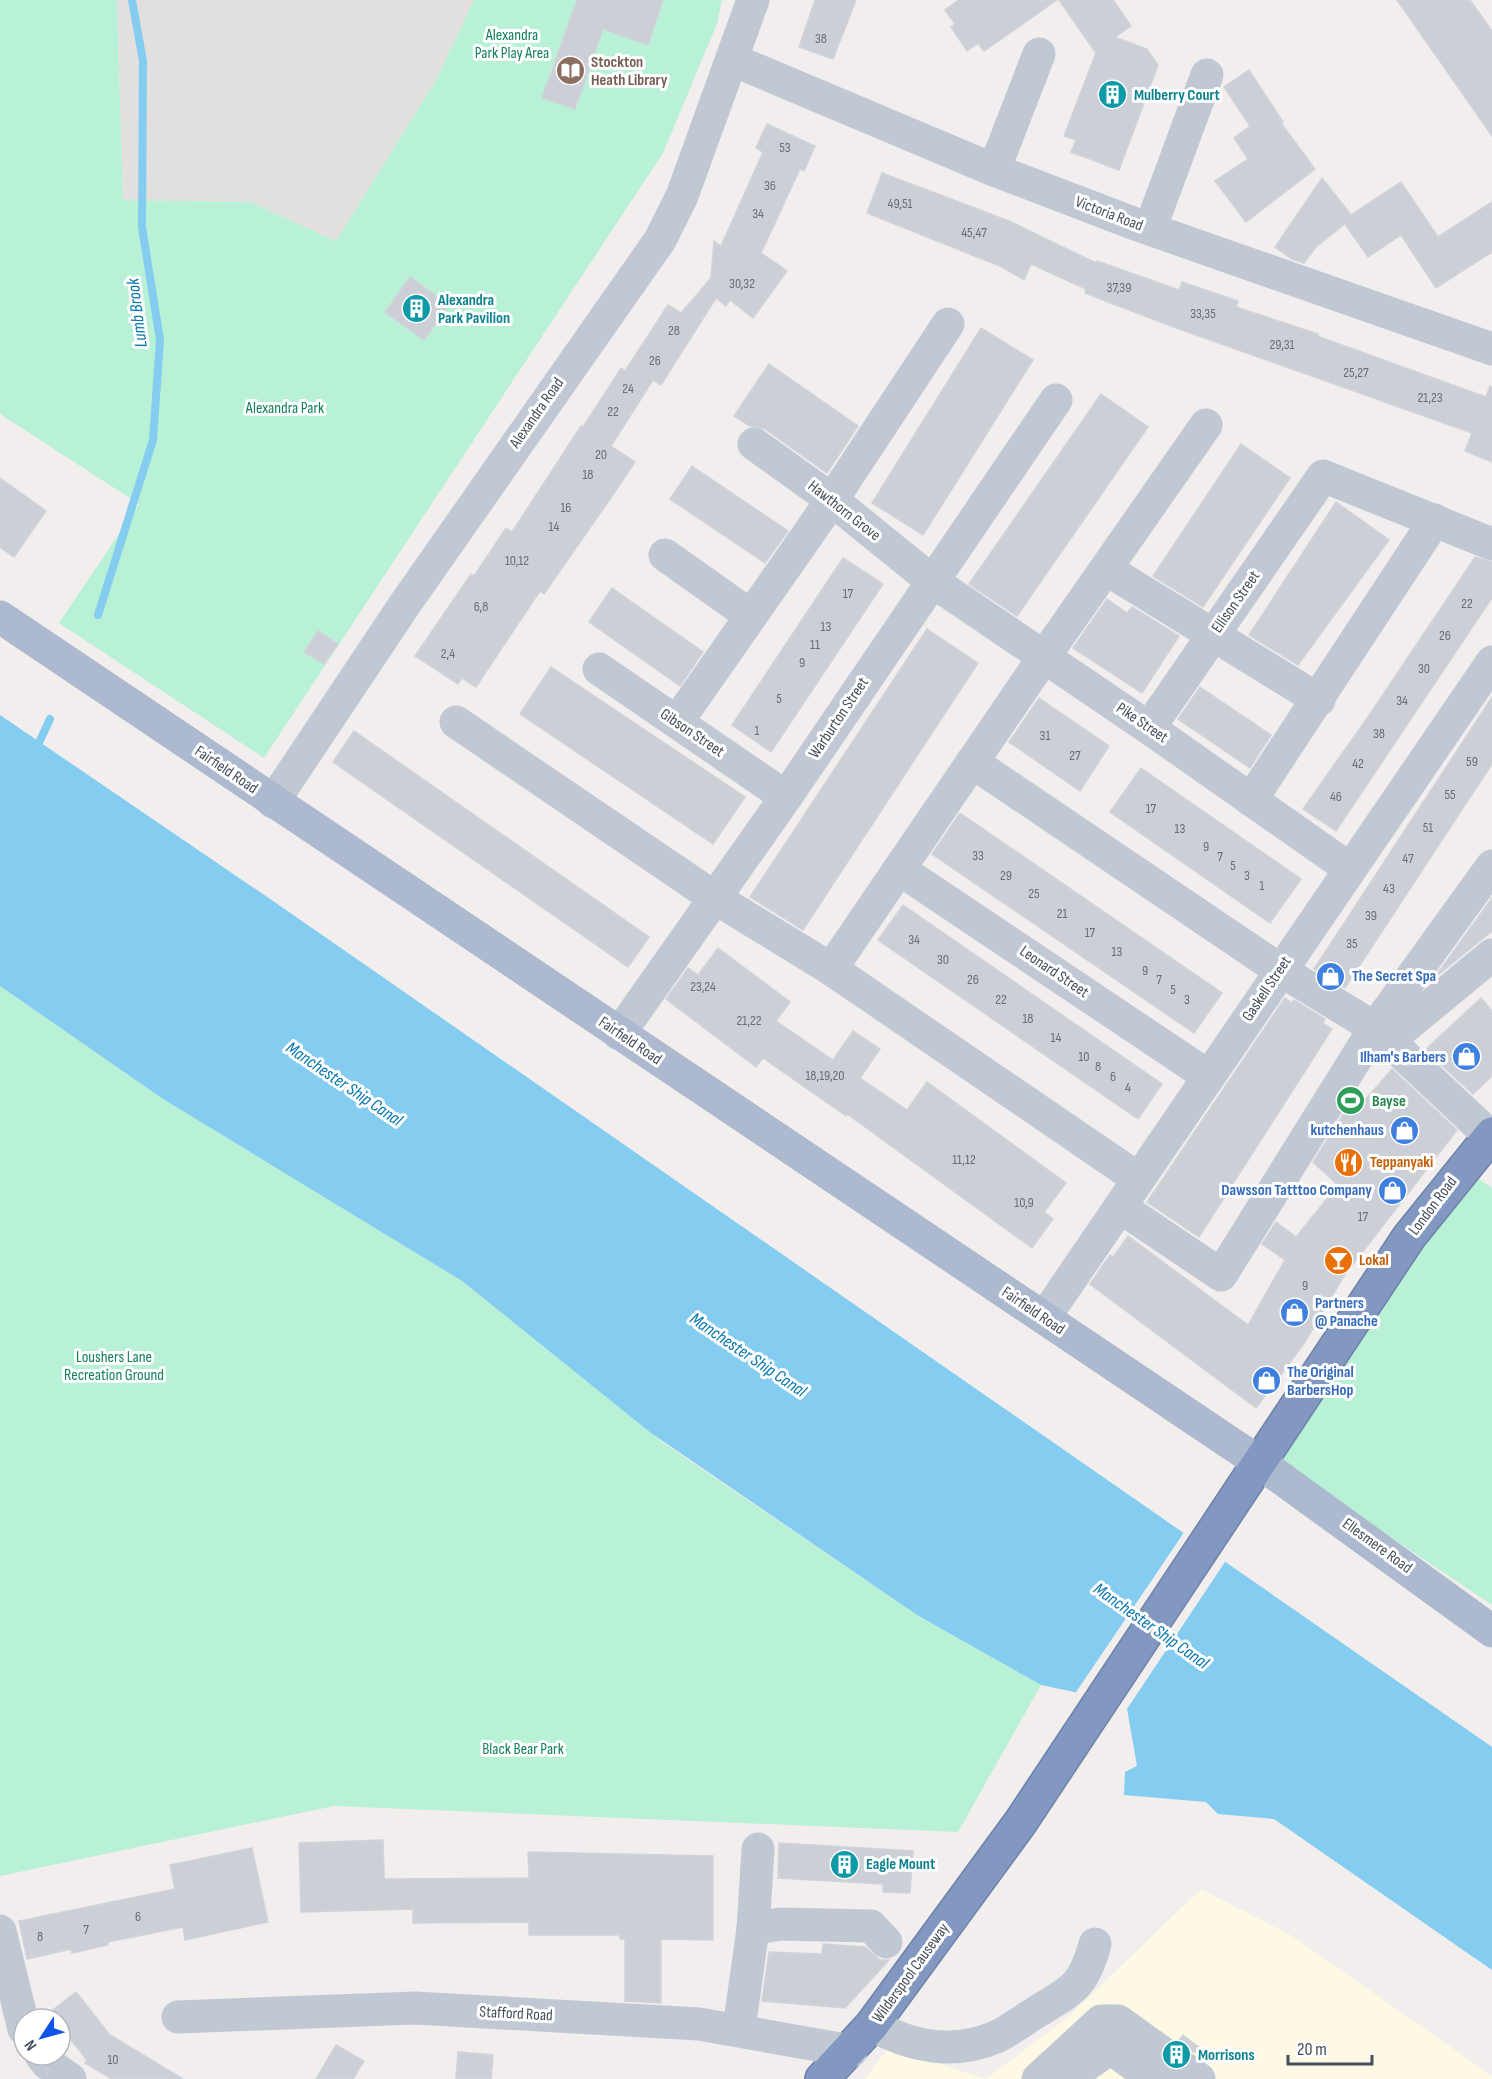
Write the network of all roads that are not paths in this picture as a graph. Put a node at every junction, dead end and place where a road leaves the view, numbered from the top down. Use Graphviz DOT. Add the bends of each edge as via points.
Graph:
graph roads {
  1 [pos="753,0"];
  2 [pos="1039,54"];
  3 [pos="733,60"];
  4 [pos="1207,75"];
  5 [pos="994,170"];
  6 [pos="1150,230"];
  7 [pos="948,324"];
  8 [pos="1492,349"];
  9 [pos="1056,400"];
  10 [pos="1206,425"];
  11 [pos="754,444"];
  12 [pos="832,500"];
  13 [pos="1435,520"];
  14 [pos="1492,544"];
  15 [pos="664,555"];
  16 [pos="1106,569"];
  17 [pos="932,581"];
  18 [pos="751,616"];
  19 [pos="0,617"];
  20 [pos="1213,634"];
  21 [pos="1044,657"];
  22 [pos="1492,662"];
  23 [pos="598,669"];
  24 [pos="1319,700"];
  25 [pos="456,722"];
  26 [pos="677,722"];
  27 [pos="1149,728"];
  28 [pos="972,762"];
  29 [pos="786,797"];
  30 [pos="1251,800"];
  31 [pos="273,802"];
  32 [pos="1492,866"];
  33 [pos="899,869"];
  34 [pos="1350,869"];
  35 [pos="715,898"];
  36 [pos="1492,955"];
  37 [pos="831,969"];
  38 [pos="1280,970"];
  39 [pos="619,1034"];
  40 [pos="1381,1035"];
  41 [pos="1208,1076"];
  42 [pos="1491,1135"];
  43 [pos="1137,1178"];
  44 [pos="1120,1207"];
  45 [pos="1044,1318"];
  46 [pos="1260,1463"];
  47 [pos="1215,1532"];
  48 [pos="1492,1631"];
  49 [pos="758,1849"];
  50 [pos="753,1929"];
  51 [pos="0,1930"];
  52 [pos="886,1942"];
  53 [pos="1095,1944"];
  54 [pos="19,2007"];
  55 [pos="178,2017"];
  56 [pos="873,2025"];
  57 [pos="739,2029"];
  58 [pos="851,2051"];
  59 [pos="53,2067"];
  60 [pos="70,2079"];
  61 [pos="824,2079"];
  62 [pos="1038,2079"];
  63 [pos="1067,2079"];
  64 [pos="1154,2079"];
  65 [pos="1199,2079"];
  1 -- 3 [label="street, Alexandra Road"];
  2 -- 5 [label="street"];
  3 -- 5 [label="street, Victoria Road"];
  3 -- 31 [label="street, Alexandra Road" via="682,195 660,240 418,585"];
  4 -- 6 [label="street"];
  5 -- 6 [label="street, Victoria Road"];
  6 -- 8 [label="street, Victoria Road"];
  7 -- 12 [label="street"];
  9 -- 17 [label="street, Warburton Street"];
  10 -- 16 [label="street"];
  11 -- 12 [label="street, Hawthorn Grove"];
  12 -- 17 [label="street, Hawthorn Grove"];
  12 -- 18 [label="street"];
  13 -- 14 [label="street"];
  13 -- 20 [label="street, Ellison Street" via="1323,476"];
  13 -- 24 [label="street"];
  15 -- 18 [label="street"];
  16 -- 20 [label="street"];
  16 -- 21 [label="street"];
  17 -- 21 [label="street, Pike Street"];
  17 -- 29 [label="street, Warburton Street"];
  18 -- 26 [label="street"];
  19 -- 31 [label="main road, Fairfield Road"];
  20 -- 24 [label="street"];
  20 -- 27 [label="street, Ellison Street"];
  21 -- 27 [label="street, Pike Street"];
  21 -- 28 [label="street"];
  22 -- 34 [label="street, Gaskell Street"];
  23 -- 26 [label="street, Gibson Street"];
  24 -- 30 [label="street"];
  25 -- 35 [label="street"];
  26 -- 29 [label="street, Gibson Street"];
  27 -- 30 [label="street, Pike Street"];
  28 -- 33 [label="street"];
  28 -- 38 [label="street"];
  29 -- 35 [label="street, Warburton Street"];
  30 -- 34 [label="street, Pike Street"];
  31 -- 39 [label="main road, Fairfield Road"];
  32 -- 40 [label="street"];
  33 -- 37 [label="street"];
  33 -- 41 [label="street, Leonard Street"];
  34 -- 38 [label="street, Gaskell Street"];
  35 -- 37 [label="street"];
  35 -- 39 [label="street, Warburton Street"];
  36 -- 40 [label="street"];
  37 -- 43 [label="street"];
  38 -- 40 [label="street"];
  38 -- 41 [label="street, Gaskell Street"];
  39 -- 45 [label="main road, Fairfield Road"];
  40 -- 42 [label="street"];
  40 -- 44 [label="street" via="1221,1275"];
  41 -- 43 [label="street, Gaskell Street"];
  42 -- 46 [label="highway, London Road" via="1409,1237"];
  43 -- 44 [label="street, Gaskell Street"];
  44 -- 45 [label="street, Gaskell Street"];
  45 -- 46 [label="main road, Fairfield Road"];
  46 -- 47 [label="highway, London Road"];
  46 -- 48 [label="main road, Ellesmere Road"];
  47 -- 56 [label="highway, Wilderspool Causeway" via="1020,1823"];
  49 -- 50 [label="street"];
  50 -- 52 [label="street" via="780,1924 871,1926"];
  50 -- 57 [label="street"];
  51 -- 54 [label="street"];
  53 -- 56 [label="street" via="1088,1971 1071,1991 996,2037 956,2047 932,2047 895,2038"];
  55 -- 57 [label="street, Stafford Road" via="415,2008"];
  56 -- 58 [label="highway, Wilderspool Causeway"];
  57 -- 58 [label="street, Stafford Road"];
  58 -- 61 [label="highway, Wilderspool Causeway"];
  59 -- 60 [label="street"];
  62 -- 65 [label="street" via="1101,2021 1110,2019"];
  63 -- 64 [label="street" via="1110,2048"];
}
